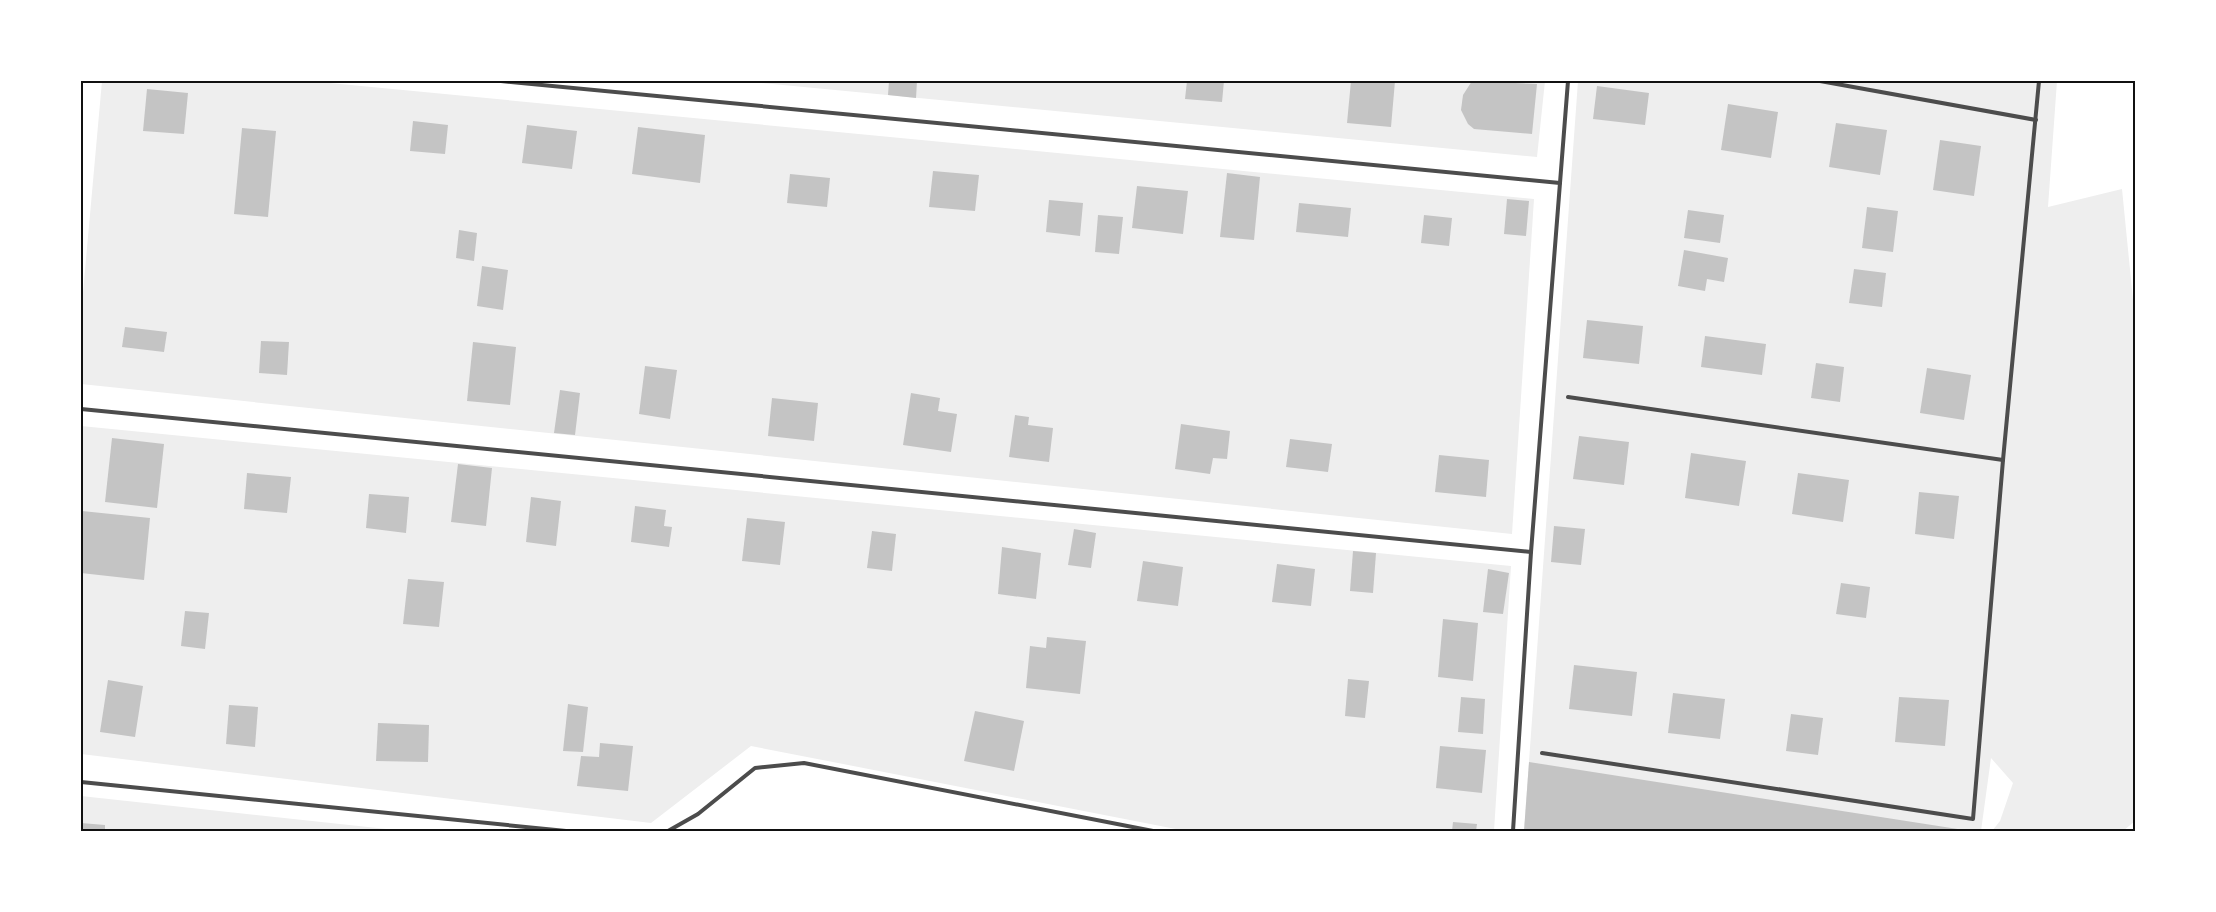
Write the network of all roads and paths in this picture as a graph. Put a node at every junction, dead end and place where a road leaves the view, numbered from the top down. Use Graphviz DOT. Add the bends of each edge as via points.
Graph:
graph roads {
  1 [pos="502,81"];
  2 [pos="1568,81"];
  3 [pos="1820,81"];
  4 [pos="2040,81"];
  5 [pos="2036,120"];
  6 [pos="1560,183"];
  7 [pos="1568,397"];
  8 [pos="81,409"];
  9 [pos="2003,460"];
  10 [pos="1531,552"];
  11 [pos="1542,753"];
  12 [pos="81,782"];
  13 [pos="566,831"];
  14 [pos="668,831"];
  15 [pos="1153,831"];
  16 [pos="1513,831"];
  1 -- 6 [label="lane"];
  2 -- 6 [label="lane"];
  3 -- 5 [label="lane"];
  4 -- 5 [label="lane"];
  5 -- 9 [label="lane"];
  6 -- 10 [label="lane"];
  7 -- 9 [label="lane"];
  8 -- 10 [label="lane"];
  9 -- 11 [label="lane" via="1973,819"];
  10 -- 16 [label="lane"];
  12 -- 13 [label="lane"];
  14 -- 15 [label="lane" via="698,814 755,768 804,763"];
}
